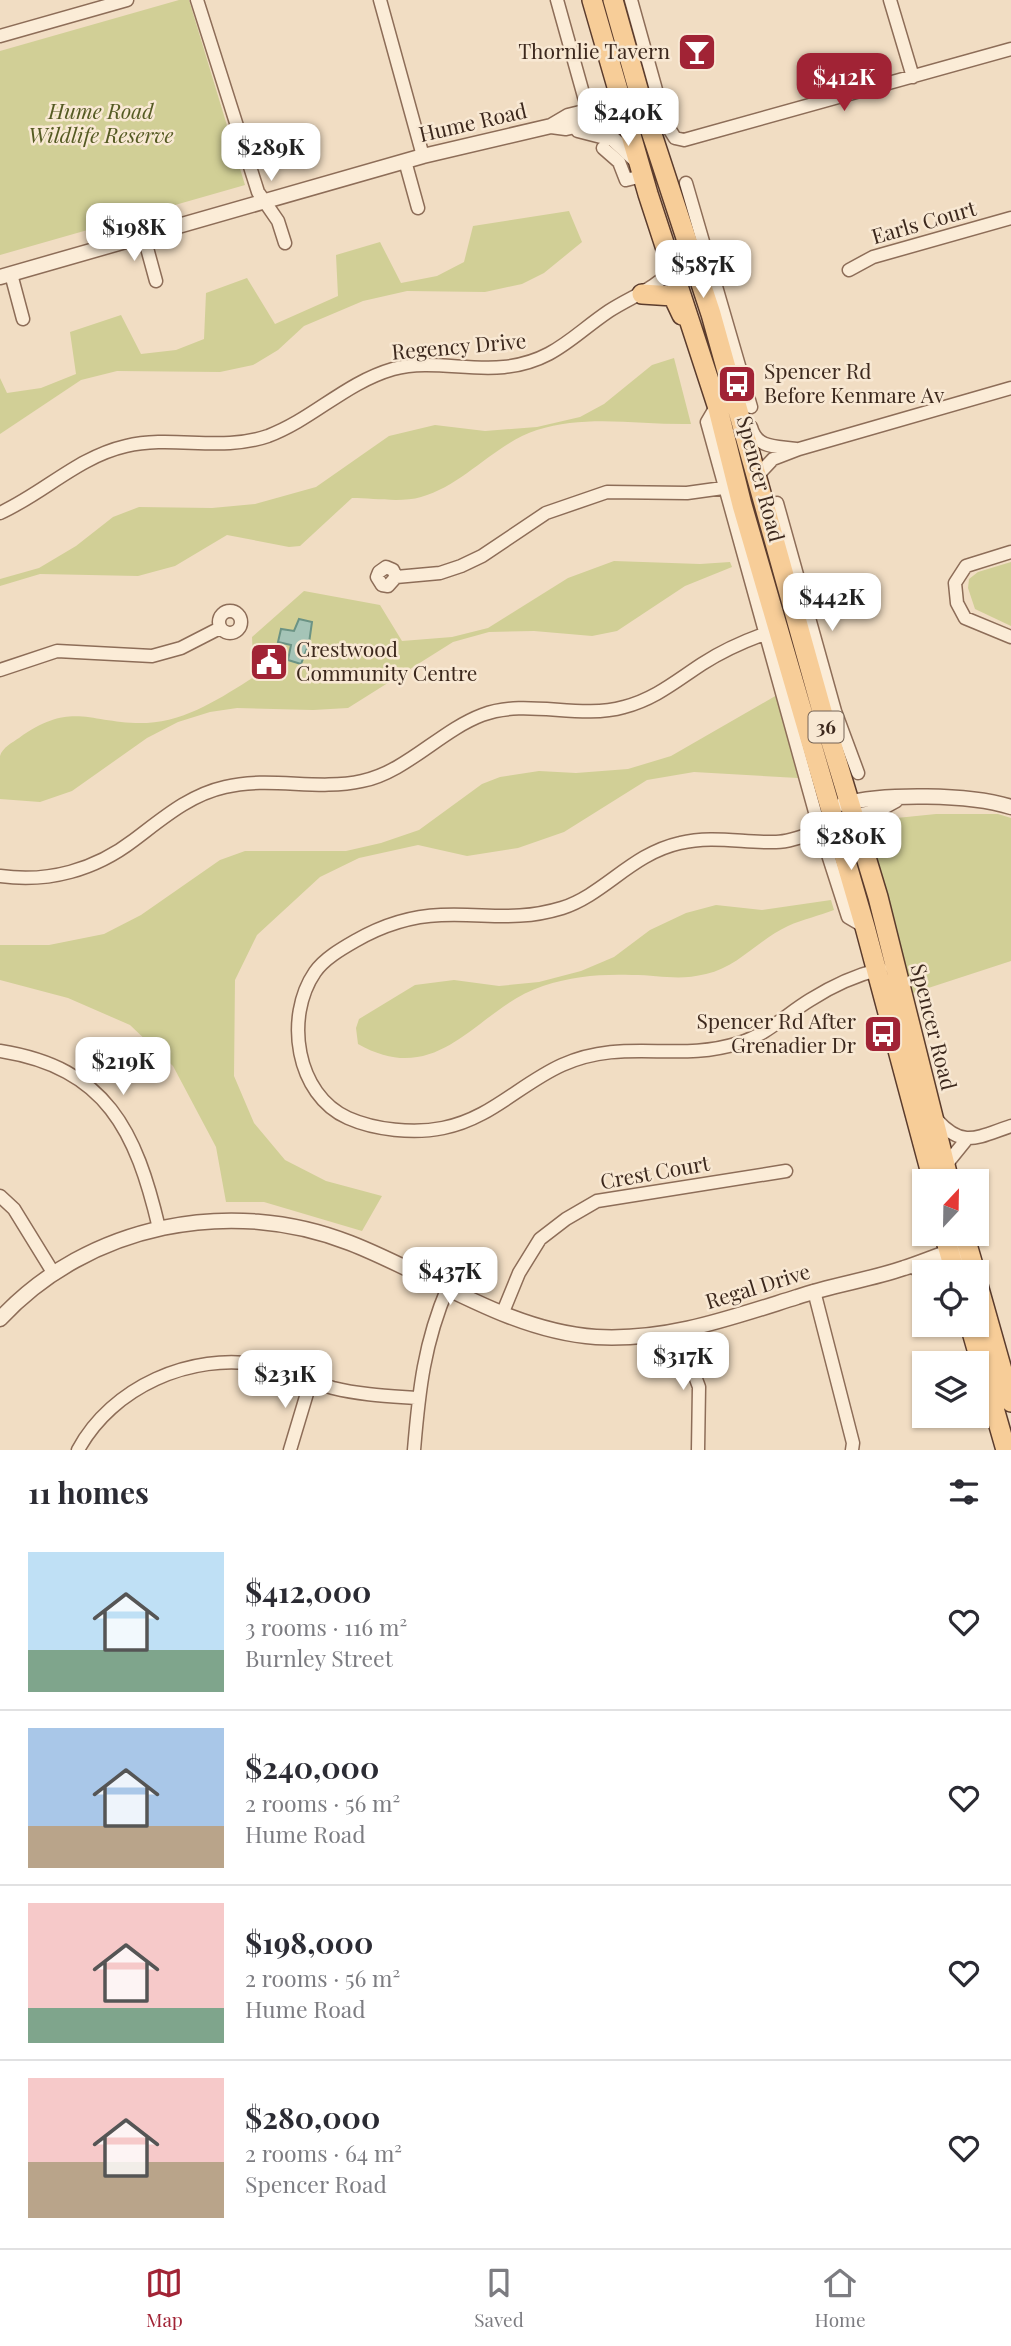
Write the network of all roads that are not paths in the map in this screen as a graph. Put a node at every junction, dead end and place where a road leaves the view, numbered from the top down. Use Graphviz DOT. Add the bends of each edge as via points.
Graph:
graph roads {
  1 [pos="127,0"];
  2 [pos="198,0"];
  3 [pos="380,0"];
  4 [pos="557,0"];
  5 [pos="592,0"];
  6 [pos="618,0"];
  7 [pos="890,0"];
  8 [pos="0,36"];
  9 [pos="1011,49"];
  10 [pos="913,77"];
  11 [pos="642,103"];
  12 [pos="622,109"];
  13 [pos="589,111"];
  14 [pos="551,127"];
  15 [pos="566,128"];
  16 [pos="675,138"];
  17 [pos="603,148"];
  18 [pos="423,156"];
  19 [pos="660,157"];
  20 [pos="405,161"];
  21 [pos="641,170"];
  22 [pos="686,183"];
  23 [pos="266,202"];
  24 [pos="418,208"];
  25 [pos="1011,218"];
  26 [pos="144,237"];
  27 [pos="285,243"];
  28 [pos="849,270"];
  29 [pos="5,275"];
  30 [pos="156,281"];
  31 [pos="674,282"];
  32 [pos="642,294"];
  33 [pos="23,319"];
  34 [pos="726,343"];
  35 [pos="1011,388"];
  36 [pos="734,403"];
  37 [pos="800,449"];
  38 [pos="756,477"];
  39 [pos="729,485"];
  40 [pos="777,503"];
  41 [pos="0,513"];
  42 [pos="772,537"];
  43 [pos="790,546"];
  44 [pos="1011,552"];
  45 [pos="396,577"];
  46 [pos="220,628"];
  47 [pos="764,634"];
  48 [pos="1011,637"];
  49 [pos="0,670"];
  50 [pos="830,717"];
  51 [pos="858,773"];
  52 [pos="1011,807"];
  53 [pos="852,810"];
  54 [pos="827,820"];
  55 [pos="0,876"];
  56 [pos="895,965"];
  57 [pos="876,970"];
  58 [pos="912,1035"];
  59 [pos="0,1051"];
  60 [pos="930,1113"];
  61 [pos="1011,1126"];
  62 [pos="919,1139"];
  63 [pos="967,1140"];
  64 [pos="938,1169"];
  65 [pos="941,1169"];
  66 [pos="947,1169"];
  67 [pos="786,1171"];
  68 [pos="0,1196"];
  69 [pos="159,1228"];
  70 [pos="960,1254"];
  71 [pos="54,1274"];
  72 [pos="449,1287"];
  73 [pos="814,1291"];
  74 [pos="503,1312"];
  75 [pos="0,1319"];
  76 [pos="989,1331"];
  77 [pos="679,1333"];
  78 [pos="312,1380"];
  79 [pos="989,1390"];
  80 [pos="418,1398"];
  81 [pos="1011,1402"];
  82 [pos="78,1450"];
  83 [pos="290,1450"];
  84 [pos="414,1450"];
  85 [pos="698,1450"];
  86 [pos="852,1450"];
  87 [pos="1006,1450"];
  1 -- 8 [label="street"];
  2 -- 23 [label="street" via="258,192"];
  3 -- 18 [label="street"];
  4 -- 13 [label="street"];
  5 -- 12 [label="main road, Spencer Road / 36"];
  6 -- 11 [label="main road, Spencer Road / 36"];
  6 -- 16 [label="street, Spencer Road"];
  7 -- 10 [label="street"];
  9 -- 10 [label="street"];
  10 -- 16 [label="street" via="684,140"];
  11 -- 12 [label="street, Hume Road"];
  11 -- 19 [label="main road, Spencer Road / 36"];
  12 -- 13 [label="street, Hume Road"];
  12 -- 15 [label="street, Hume Road"];
  12 -- 21 [label="main road, Spencer Road / 36"];
  13 -- 14 [label="street, Hume Road" via="568,116"];
  14 -- 15 [label="street, Hume Road"];
  14 -- 18 [label="street, Hume Road"];
  15 -- 21 [label="street, Hume Road" via="613,139"];
  16 -- 19 [label="street"];
  17 -- 21 [label="street" via="619,162 626,180"];
  18 -- 20 [label="street, Hume Road"];
  19 -- 31 [label="main road" via="660,178 687,260 686,275"];
  19 -- 34 [label="main road, Spencer Road / 36"];
  20 -- 23 [label="street, Hume Road"];
  20 -- 24 [label="street, Hume Road"];
  21 -- 31 [label="main road, Spencer Road / 36"];
  22 -- 34 [label="street, Spencer Road"];
  23 -- 26 [label="street, Hume Road"];
  23 -- 27 [label="street"];
  25 -- 28 [label="street, Earls Court" via="873,257"];
  26 -- 29 [label="street, Hume Road"];
  26 -- 30 [label="street"];
  29 -- 33 [label="street, Hume Road"];
  31 -- 32 [label="main road"];
  31 -- 32 [label="street, Regency Drive" via="662,282"];
  31 -- 36 [label="main road, Spencer Road / 36" via="711,385"];
  32 -- 41 [label="street, Regency Drive" via="608,312 545,358 504,367 396,368 349,386 267,436 227,442 150,442 100,454"];
  34 -- 36 [label="main road, Spencer Road / 36"];
  34 -- 39 [label="main road" via="709,352 739,460"];
  35 -- 37 [label="street"];
  36 -- 37 [label="street" via="747,411 754,439"];
  36 -- 38 [label="main road, Spencer Road / 36"];
  36 -- 39 [label="main road, Spencer Road / 36"];
  37 -- 38 [label="street" via="772,459"];
  38 -- 42 [label="main road, Spencer Road / 36"];
  39 -- 45 [label="street" via="687,493 607,492 546,513 461,566"];
  39 -- 47 [label="street, Spencer Road"];
  39 -- 54 [label="main road, Spencer Road / 36"];
  40 -- 43 [label="street, Spencer Road"];
  42 -- 43 [label="street, Spencer Road"];
  42 -- 50 [label="main road, Spencer Road / 36"];
  43 -- 50 [label="street, Spencer Road"];
  44 -- 48 [label="street" via="966,566 955,583 957,603 965,618"];
  46 -- 49 [label="street" via="181,648 152,656 57,652"];
  47 -- 54 [label="street, Spencer Road"];
  47 -- 55 [label="street" via="733,645 639,703 601,712 517,709 486,713 365,781 335,785 258,782 224,787 179,806 110,857 81,870 51,877"];
  50 -- 51 [label="street, Spencer Road"];
  50 -- 53 [label="main road, Spencer Road / 36"];
  52 -- 53 [label="street" via="990,800 870,797"];
  53 -- 54 [label="street"];
  53 -- 56 [label="main road, Spencer Road / 36"];
  54 -- 57 [label="main road, Spencer Road / 36"];
  54 -- 57 [label="street" via="780,842 708,839 680,843 634,861 564,907 518,918 439,915 378,928 315,971 299,1016 303,1066 317,1093 346,1117 386,1128 442,1128 476,1118 559,1066 590,1054 624,1049 706,1051 742,1043 842,982"];
  56 -- 57 [label="street"];
  56 -- 58 [label="main road, Spencer Road / 36"];
  57 -- 62 [label="main road, Spencer Road / 36"];
  58 -- 60 [label="main road, Spencer Road / 36"];
  58 -- 62 [label="main road" via="905,1031 901,1036 923,1126"];
  59 -- 69 [label="street" via="59,1067 93,1089 121,1120 139,1155"];
  60 -- 63 [label="street" via="950,1133"];
  60 -- 65 [label="main road, Spencer Road / 36"];
  61 -- 63 [label="street"];
  62 -- 64 [label="main road, Spencer Road / 36"];
  63 -- 66 [label="street"];
  67 -- 74 [label="street, Crest Court" via="597,1201 540,1239"];
  68 -- 71 [label="street" via="14,1209"];
  69 -- 71 [label="street, Regal Drive" via="108,1244"];
  69 -- 72 [label="street, Regal Drive" via="225,1219 283,1223 350,1243"];
  70 -- 73 [label="street, Regal Drive"];
  71 -- 75 [label="street, Regal Drive"];
  72 -- 74 [label="street, Regal Drive"];
  72 -- 80 [label="street" via="427,1344"];
  73 -- 77 [label="street, Regal Drive"];
  73 -- 86 [label="street"];
  74 -- 77 [label="street, Regal Drive" via="561,1332 631,1338"];
  76 -- 81 [label="main road"];
  77 -- 85 [label="street" via="699,1387"];
  78 -- 80 [label="street" via="372,1395"];
  78 -- 82 [label="street" via="260,1364 231,1362 161,1376 132,1390 101,1417"];
  78 -- 83 [label="street"];
  79 -- 87 [label="main road"];
  80 -- 84 [label="street"];
}
